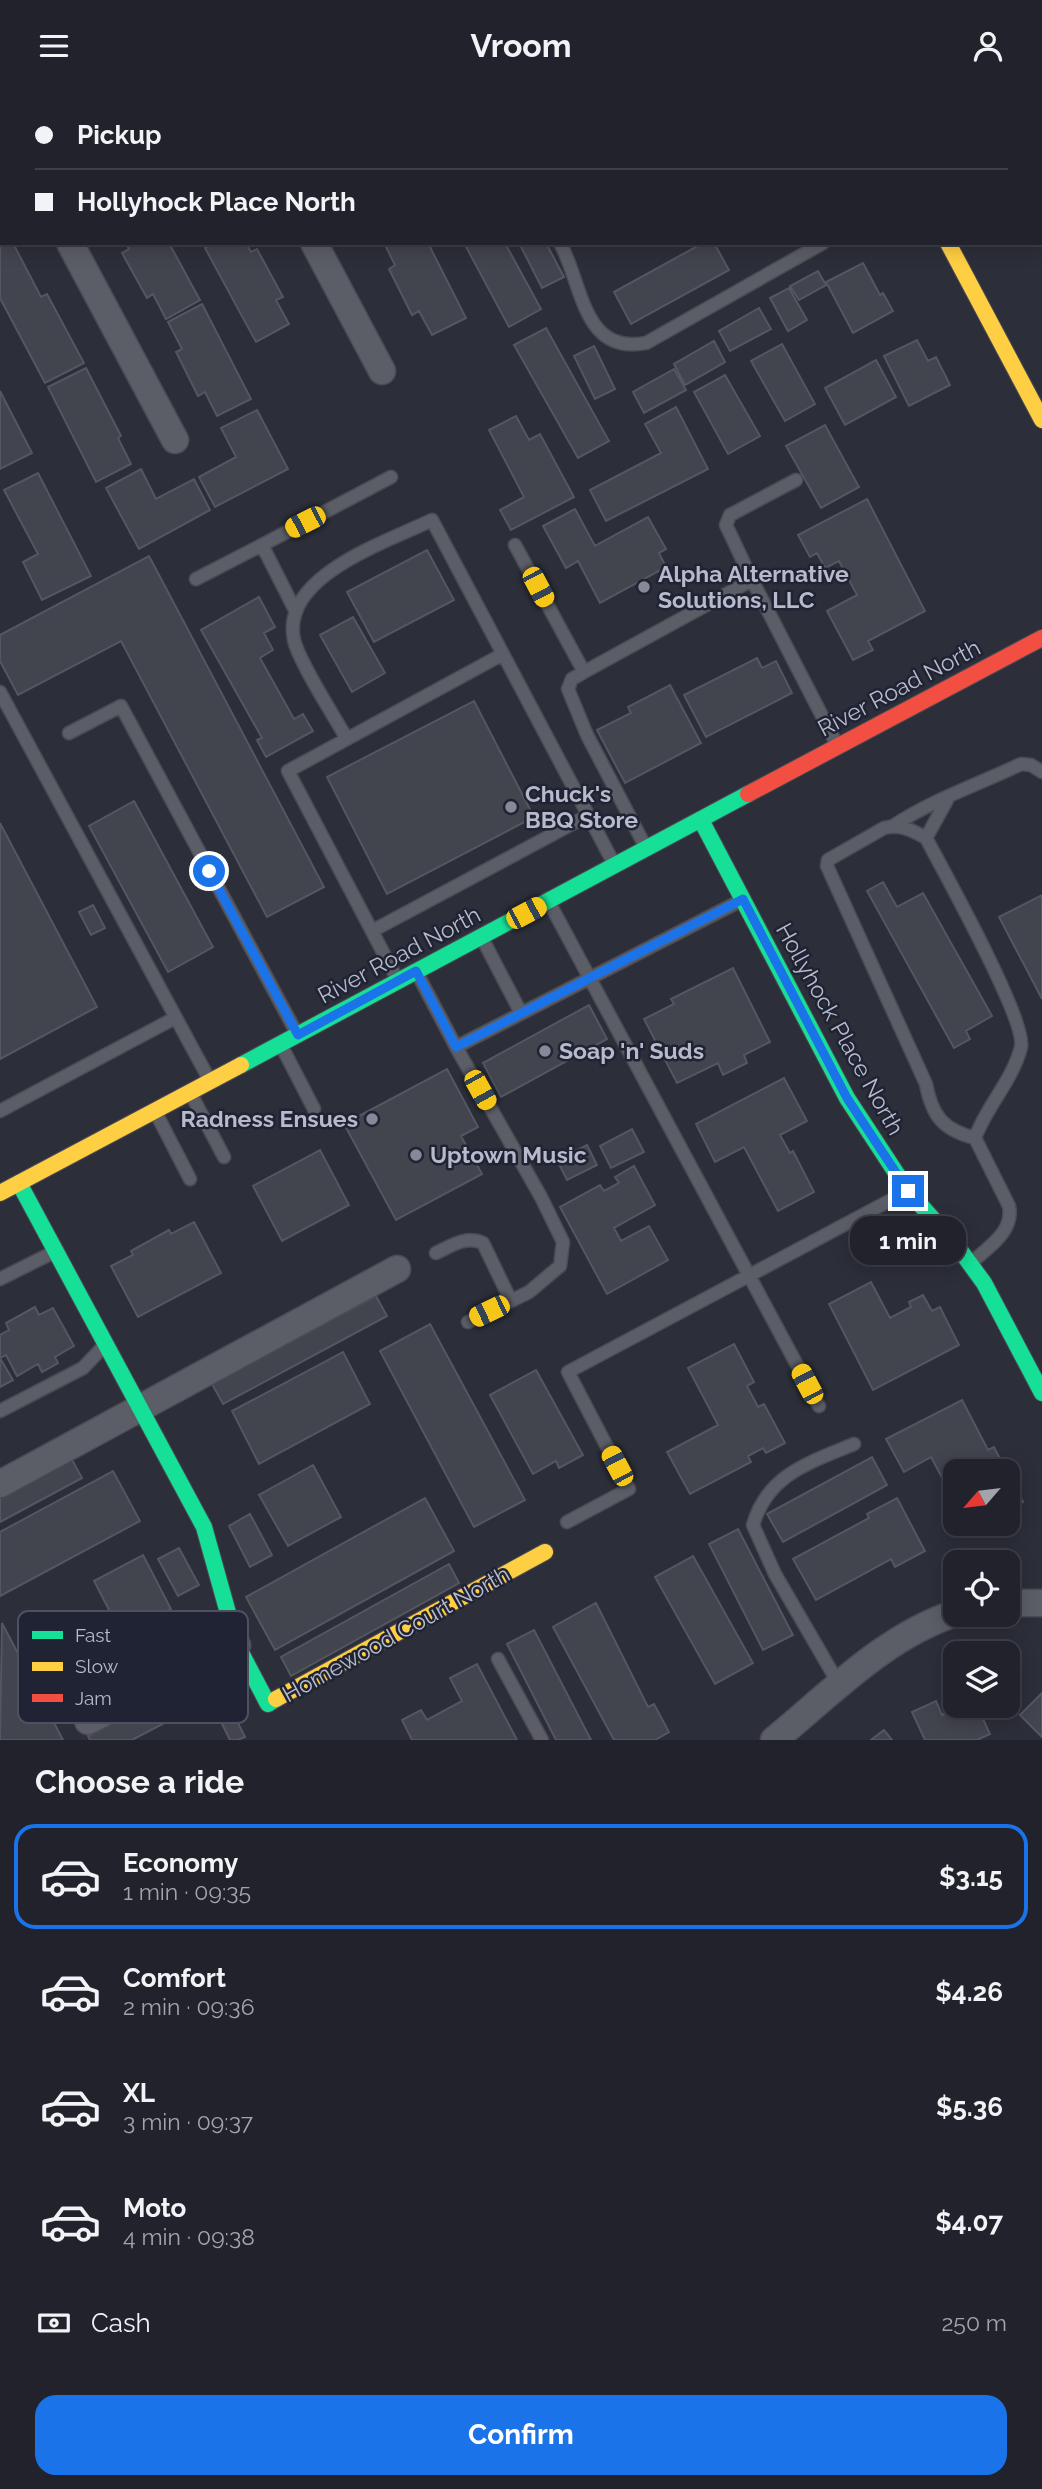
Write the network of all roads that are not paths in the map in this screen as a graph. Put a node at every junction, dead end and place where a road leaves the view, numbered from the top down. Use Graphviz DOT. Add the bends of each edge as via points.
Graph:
graph roads {
  1 [pos="71,245"];
  2 [pos="315,245"];
  3 [pos="561,245"];
  4 [pos="819,245"];
  5 [pos="949,245"];
  6 [pos="382,371"];
  7 [pos="1042,420"];
  8 [pos="174,440"];
  9 [pos="391,477"];
  10 [pos="796,480"];
  11 [pos="262,545"];
  12 [pos="515,545"];
  13 [pos="196,579"];
  14 [pos="752,580"];
  15 [pos="296,612"];
  16 [pos="1042,638"];
  17 [pos="503,654"];
  18 [pos="584,671"];
  19 [pos="0,692"];
  20 [pos="69,733"];
  21 [pos="347,739"];
  22 [pos="838,747"];
  23 [pos="1042,772"];
  24 [pos="947,800"];
  25 [pos="587,816"];
  26 [pos="701,820"];
  27 [pos="893,826"];
  28 [pos="926,838"];
  29 [pos="646,849"];
  30 [pos="614,866"];
  31 [pos="743,899"];
  32 [pos="549,901"];
  33 [pos="372,931"];
  34 [pos="481,937"];
  35 [pos="416,971"];
  36 [pos="590,978"];
  37 [pos="398,981"];
  38 [pos="522,1013"];
  39 [pos="175,1018"];
  40 [pos="298,1035"];
  41 [pos="280,1044"];
  42 [pos="456,1047"];
  43 [pos="210,1082"];
  44 [pos="190,1093"];
  45 [pos="314,1109"];
  46 [pos="0,1111"];
  47 [pos="155,1111"];
  48 [pos="975,1138"];
  49 [pos="224,1157"];
  50 [pos="190,1179"];
  51 [pos="19,1183"];
  52 [pos="908,1191"];
  53 [pos="0,1193"];
  54 [pos="55,1251"];
  55 [pos="436,1253"];
  56 [pos="970,1264"];
  57 [pos="397,1269"];
  58 [pos="749,1276"];
  59 [pos="0,1279"];
  60 [pos="511,1301"];
  61 [pos="468,1322"];
  62 [pos="104,1345"];
  63 [pos="1042,1393"];
  64 [pos="819,1406"];
  65 [pos="138,1408"];
  66 [pos="0,1411"];
  67 [pos="854,1444"];
  68 [pos="0,1484"];
  69 [pos="567,1522"];
  70 [pos="545,1552"];
  71 [pos="1020,1603"];
  72 [pos="1042,1603"];
  73 [pos="227,1611"];
  74 [pos="943,1617"];
  75 [pos="498,1659"];
  76 [pos="248,1666"];
  77 [pos="840,1686"];
  78 [pos="542,1740"];
  79 [pos="774,1740"];
  1 -- 8 [label="street"];
  2 -- 6 [label="street"];
  3 -- 4 [label="lane" via="583,305 597,328 607,338 632,345 646,343"];
  5 -- 7 [label="street"];
  9 -- 11 [label="lane"];
  10 -- 14 [label="lane" via="730,515 726,525"];
  11 -- 13 [label="lane"];
  11 -- 15 [label="lane"];
  12 -- 18 [label="lane"];
  14 -- 18 [label="lane"];
  14 -- 22 [label="lane"];
  15 -- 17 [label="lane" via="303,595 320,576 432,520"];
  15 -- 21 [label="lane" via="292,621 295,642"];
  16 -- 22 [label="street, River Road North"];
  17 -- 21 [label="lane"];
  17 -- 25 [label="lane"];
  18 -- 29 [label="lane" via="572,679 569,698"];
  19 -- 39 [label="lane"];
  20 -- 40 [label="lane" via="121,706"];
  21 -- 33 [label="lane" via="288,771"];
  22 -- 26 [label="street, River Road North"];
  23 -- 24 [label="lane" via="1021,764"];
  24 -- 27 [label="lane" via="929,803"];
  24 -- 28 [label="lane"];
  25 -- 30 [label="lane"];
  25 -- 33 [label="lane"];
  26 -- 29 [label="street, River Road North"];
  26 -- 31 [label="street, Hollyhock Place North"];
  27 -- 28 [label="lane"];
  27 -- 48 [label="lane" via="850,846 828,860 827,866 926,1084 930,1107 955,1133"];
  28 -- 48 [label="lane" via="1020,1030 1022,1045 1017,1057"];
  29 -- 30 [label="street, River Road North"];
  30 -- 32 [label="street, River Road North"];
  31 -- 36 [label="lane"];
  31 -- 52 [label="street, Hollyhock Place North" via="847,1098"];
  32 -- 34 [label="street, River Road North"];
  32 -- 36 [label="lane"];
  33 -- 37 [label="lane"];
  34 -- 35 [label="street, River Road North"];
  34 -- 38 [label="lane"];
  35 -- 37 [label="street, River Road North"];
  35 -- 42 [label="lane"];
  36 -- 38 [label="lane"];
  36 -- 58 [label="lane"];
  37 -- 40 [label="street, River Road North"];
  38 -- 42 [label="lane"];
  39 -- 43 [label="lane"];
  39 -- 46 [label="lane"];
  40 -- 41 [label="street, River Road North"];
  41 -- 43 [label="street, River Road North"];
  41 -- 45 [label="lane"];
  42 -- 60 [label="lane" via="563,1242 560,1266"];
  43 -- 44 [label="street, River Road North"];
  44 -- 47 [label="street, River Road North"];
  44 -- 49 [label="lane"];
  47 -- 50 [label="lane"];
  47 -- 51 [label="street, River Road North"];
  48 -- 56 [label="lane" via="1012,1218 1006,1231"];
  51 -- 53 [label="street, River Road North"];
  51 -- 54 [label="street, Homewood Court North"];
  52 -- 56 [label="street, Hollyhock Place North"];
  52 -- 58 [label="lane"];
  54 -- 59 [label="lane"];
  54 -- 62 [label="street, Homewood Court North"];
  55 -- 60 [label="lane" via="462,1240 474,1238 483,1243"];
  56 -- 63 [label="street, Hollyhock Place North"];
  57 -- 65 [label="street"];
  58 -- 64 [label="lane"];
  58 -- 69 [label="lane" via="568,1372 629,1489"];
  60 -- 61 [label="lane"];
  62 -- 65 [label="street, Homewood Court North"];
  62 -- 66 [label="lane" via="83,1368"];
  65 -- 68 [label="street"];
  65 -- 73 [label="street, Homewood Court North" via="204,1527"];
  67 -- 77 [label="lane" via="793,1469 759,1505 753,1525 775,1574"];
  70 -- 76 [label="street, Homewood Court North" via="268,1704"];
  71 -- 72 [label="street"];
  74 -- 77 [label="street" via="897,1639"];
  75 -- 78 [label="lane"];
  77 -- 79 [label="street"];
}
